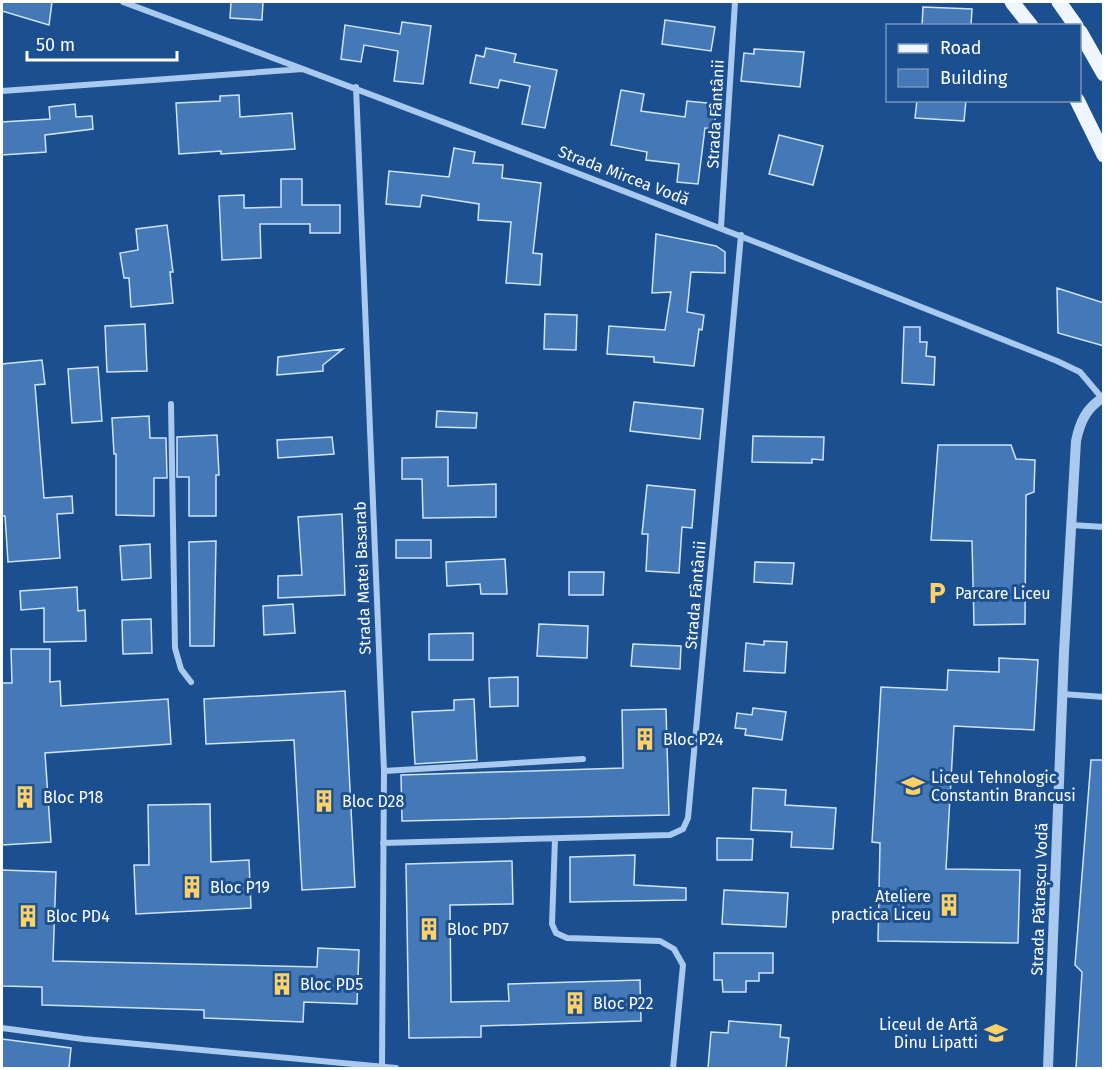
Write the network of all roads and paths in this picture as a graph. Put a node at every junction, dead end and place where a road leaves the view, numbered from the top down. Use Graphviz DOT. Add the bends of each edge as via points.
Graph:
graph roads {
  1 [pos="123,2"];
  2 [pos="735,2"];
  3 [pos="1012,2"];
  4 [pos="1059,2"];
  5 [pos="1029,24"];
  6 [pos="1075,24"];
  7 [pos="1081,34"];
  8 [pos="305,69"];
  9 [pos="1104,74"];
  10 [pos="356,87"];
  11 [pos="2,91"];
  12 [pos="1078,102"];
  13 [pos="1104,155"];
  14 [pos="721,227"];
  15 [pos="741,235"];
  16 [pos="1103,398"];
  17 [pos="171,404"];
  18 [pos="1071,525"];
  19 [pos="1104,527"];
  20 [pos="191,682"];
  21 [pos="1062,694"];
  22 [pos="1104,697"];
  23 [pos="584,759"];
  24 [pos="384,771"];
  25 [pos="555,839"];
  26 [pos="383,843"];
  27 [pos="2,1028"];
  28 [pos="382,1068"];
  29 [pos="396,1068"];
  30 [pos="673,1068"];
  31 [pos="1048,1068"];
  1 -- 8 [label="street, Strada Mircea Vodă"];
  2 -- 14 [label="street, Strada Fântânii"];
  3 -- 5 [label="main road"];
  4 -- 6 [label="main road"];
  7 -- 9 [label="main road"];
  8 -- 10 [label="street, Strada Mircea Vodă"];
  8 -- 11 [label="street"];
  10 -- 14 [label="street, Strada Mircea Vodă"];
  10 -- 24 [label="street, Strada Matei Basarab"];
  12 -- 13 [label="main road"];
  14 -- 15 [label="street, Strada Mircea Vodă"];
  15 -- 16 [label="street, Strada Mircea Vodă" via="1057,361 1080,372"];
  15 -- 25 [label="street, Strada Fântânii" via="688,818 682,829 670,835"];
  16 -- 18 [label="street, Strada Pătrașcu Vodă" via="1090,407 1080,422"];
  17 -- 20 [label="street" via="175,648 181,669"];
  18 -- 19 [label="street"];
  18 -- 21 [label="street, Strada Pătrașcu Vodă"];
  21 -- 22 [label="street"];
  21 -- 31 [label="street, Strada Pătrașcu Vodă"];
  23 -- 24 [label="street"];
  24 -- 26 [label="street, Strada Matei Basarab"];
  25 -- 26 [label="street, Strada Fântânii"];
  25 -- 30 [label="street" via="552,924 556,933 567,938 660,941 674,949 683,965"];
  26 -- 28 [label="street, Strada Matei Basarab"];
  27 -- 28 [label="street"];
  28 -- 29 [label="street"];
}
